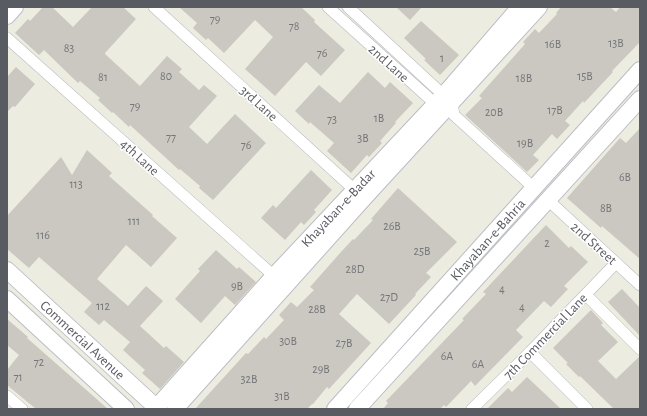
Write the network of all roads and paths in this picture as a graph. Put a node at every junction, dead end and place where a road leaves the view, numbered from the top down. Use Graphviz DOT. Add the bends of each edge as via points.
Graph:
graph roads {
  1 [pos="15,7"];
  2 [pos="154,7"];
  3 [pos="328,7"];
  4 [pos="348,7"];
  5 [pos="520,7"];
  6 [pos="539,7"];
  7 [pos="7,16"];
  8 [pos="7,38"];
  9 [pos="640,70"];
  10 [pos="640,99"];
  11 [pos="445,106"];
  12 [pos="534,188"];
  13 [pos="359,194"];
  14 [pos="548,200"];
  15 [pos="616,263"];
  16 [pos="7,270"];
  17 [pos="274,276"];
  18 [pos="640,285"];
  19 [pos="586,295"];
  20 [pos="7,299"];
  21 [pos="400,337"];
  22 [pos="413,348"];
  23 [pos="640,349"];
  24 [pos="530,352"];
  25 [pos="7,396"];
  26 [pos="474,408"];
  27 [pos="22,409"];
  28 [pos="126,409"];
  29 [pos="156,409"];
  30 [pos="175,409"];
  31 [pos="335,409"];
  32 [pos="357,409"];
  33 [pos="587,409"];
  1 -- 7 [label="main road"];
  2 -- 13 [label="street, 3rd Lane"];
  3 -- 11 [label="street, 2nd Lane"];
  4 -- 11 [label="street"];
  5 -- 11 [label="main road, Khayaban-e-Badar"];
  6 -- 11 [label="main road, Khayaban-e-Badar"];
  8 -- 17 [label="street, 4th Lane"];
  9 -- 12 [label="main road, Khayaban-e-Bahria"];
  10 -- 14 [label="main road, Khayaban-e-Bahria"];
  11 -- 12 [label="street"];
  11 -- 13 [label="main road, Khayaban-e-Badar"];
  12 -- 21 [label="main road, Khayaban-e-Bahria"];
  13 -- 17 [label="main road, Khayaban-e-Badar"];
  13 -- 30 [label="main road, Khayaban-e-Badar"];
  14 -- 15 [label="street, 2nd Street"];
  14 -- 22 [label="main road, Khayaban-e-Bahria"];
  15 -- 18 [label="street, 2nd Street"];
  15 -- 19 [label="street, 7th Commercial Lane"];
  16 -- 29 [label="main road, Commercial Avenue"];
  17 -- 29 [label="main road, Khayaban-e-Badar"];
  19 -- 23 [label="street"];
  19 -- 24 [label="street, 7th Commercial Lane"];
  20 -- 28 [label="main road, Commercial Avenue"];
  21 -- 22 [label="main road"];
  21 -- 31 [label="main road, Khayaban-e-Bahria"];
  22 -- 32 [label="main road, Khayaban-e-Bahria"];
  24 -- 26 [label="street, 7th Commercial Lane"];
  24 -- 33 [label="street"];
  25 -- 27 [label="street"];
}
